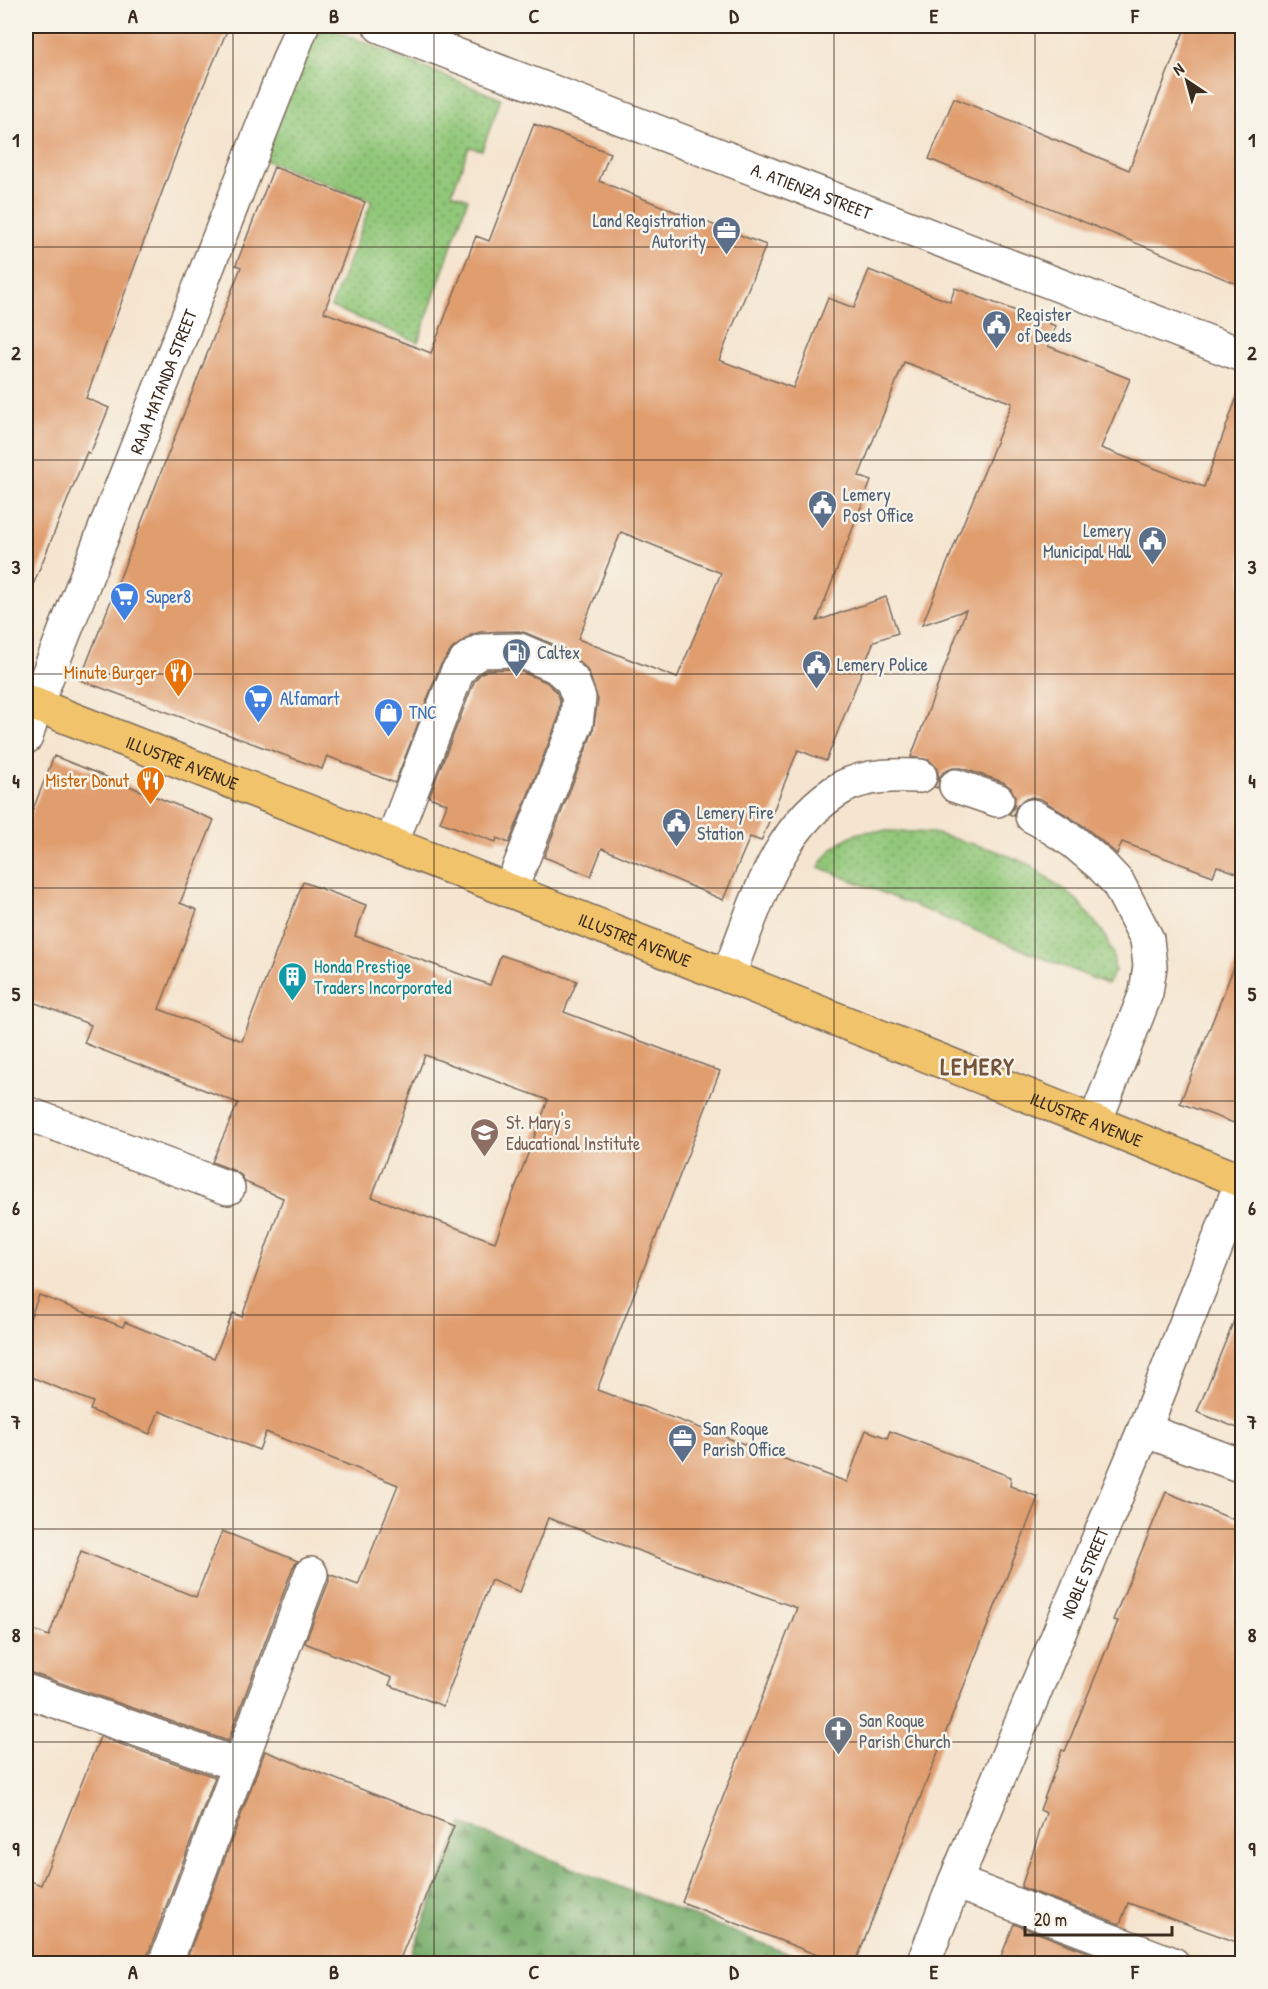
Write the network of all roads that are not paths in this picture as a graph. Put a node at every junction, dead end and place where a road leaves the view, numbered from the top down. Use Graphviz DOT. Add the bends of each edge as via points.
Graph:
graph roads {
  1 [pos="302,26"];
  2 [pos="380,26"];
  3 [pos="1242,355"];
  4 [pos="31,703"];
  5 [pos="26,737"];
  6 [pos="920,776"];
  7 [pos="956,786"];
  8 [pos="997,800"];
  9 [pos="1032,816"];
  10 [pos="391,844"];
  11 [pos="510,891"];
  12 [pos="728,976"];
  13 [pos="26,1113"];
  14 [pos="1095,1122"];
  15 [pos="1242,1181"];
  16 [pos="228,1188"];
  17 [pos="1144,1430"];
  18 [pos="1242,1466"];
  19 [pos="311,1574"];
  20 [pos="26,1691"];
  21 [pos="239,1765"];
  22 [pos="955,1882"];
  23 [pos="165,1964"];
  24 [pos="923,1964"];
  25 [pos="1173,1964"];
  1 -- 4 [label="street, RAJA MATANDA STREET"];
  2 -- 3 [label="street, A. ATIENZA STREET"];
  4 -- 5 [label="street, RAJA MATANDA STREET"];
  4 -- 10 [label="main road, ILLUSTRE AVENUE"];
  6 -- 12 [label="street" via="876,777 844,787 798,825 774,863"];
  7 -- 8 [label="street"];
  9 -- 14 [label="street" via="1074,842 1118,883 1147,939 1150,966 1146,993"];
  10 -- 11 [label="main road, ILLUSTRE AVENUE"];
  10 -- 11 [label="street" via="457,673 481,651 519,650 556,666 572,680 579,698 576,724"];
  11 -- 12 [label="main road, ILLUSTRE AVENUE"];
  12 -- 14 [label="main road, ILLUSTRE AVENUE"];
  13 -- 16 [label="street"];
  14 -- 15 [label="main road, ILLUSTRE AVENUE"];
  15 -- 17 [label="street, NOBLE STREET"];
  17 -- 18 [label="street"];
  17 -- 22 [label="street, NOBLE STREET"];
  19 -- 21 [label="street"];
  20 -- 21 [label="street"];
  21 -- 23 [label="street"];
  22 -- 24 [label="street, NOBLE STREET"];
  22 -- 25 [label="street"];
}
